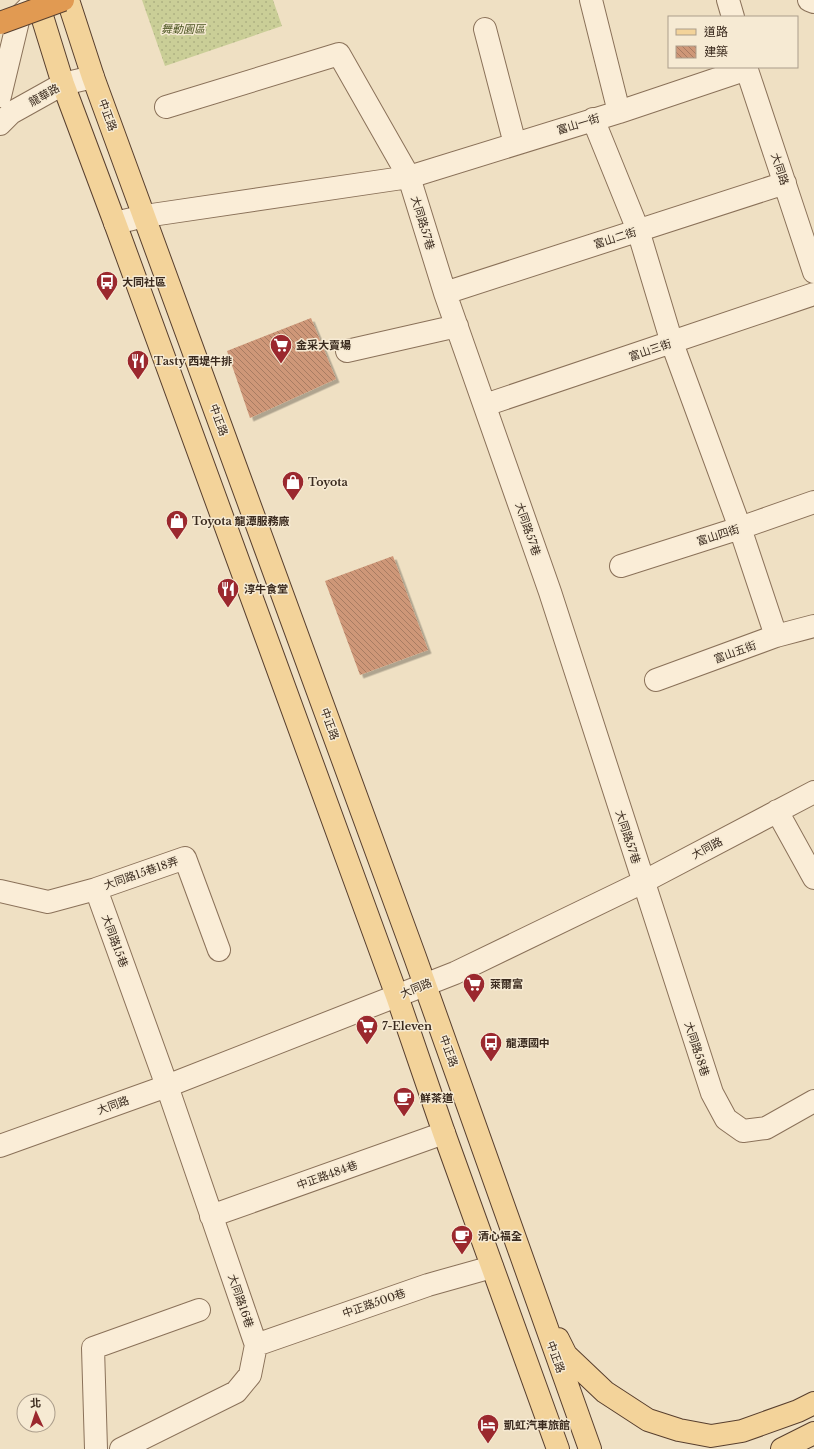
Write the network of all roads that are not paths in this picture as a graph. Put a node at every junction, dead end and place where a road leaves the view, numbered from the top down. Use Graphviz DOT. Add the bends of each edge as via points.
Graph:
graph roads {
  1 [pos="36,0"];
  2 [pos="63,0"];
  3 [pos="68,0"];
  4 [pos="591,0"];
  5 [pos="728,0"];
  6 [pos="809,0"];
  7 [pos="814,2"];
  8 [pos="733,16"];
  9 [pos="0,23"];
  10 [pos="485,29"];
  11 [pos="746,68"];
  12 [pos="93,76"];
  13 [pos="63,84"];
  14 [pos="0,96"];
  15 [pos="166,107"];
  16 [pos="619,112"];
  17 [pos="594,119"];
  18 [pos="0,124"];
  19 [pos="515,144"];
  20 [pos="409,177"];
  21 [pos="785,183"];
  22 [pos="145,216"];
  23 [pos="115,223"];
  24 [pos="638,230"];
  25 [pos="814,272"];
  26 [pos="445,293"];
  27 [pos="814,294"];
  28 [pos="456,326"];
  29 [pos="672,343"];
  30 [pos="347,351"];
  31 [pos="485,405"];
  32 [pos="814,502"];
  33 [pos="740,528"];
  34 [pos="621,566"];
  35 [pos="814,626"];
  36 [pos="776,636"];
  37 [pos="656,680"];
  38 [pos="814,792"];
  39 [pos="776,811"];
  40 [pos="814,878"];
  41 [pos="643,882"];
  42 [pos="96,889"];
  43 [pos="0,891"];
  44 [pos="220,950"];
  45 [pos="424,985"];
  46 [pos="397,996"];
  47 [pos="167,1086"];
  48 [pos="814,1101"];
  49 [pos="444,1133"];
  50 [pos="0,1146"];
  51 [pos="211,1216"];
  52 [pos="492,1267"];
  53 [pos="531,1288"];
  54 [pos="199,1310"];
  55 [pos="256,1345"];
  56 [pos="814,1403"];
  57 [pos="814,1433"];
  58 [pos="96,1449"];
  59 [pos="121,1449"];
  60 [pos="558,1449"];
  61 [pos="590,1449"];
  62 [pos="782,1449"];
  1 -- 13 [label="main road"];
  1 -- 14 [label="street" via="19,17"];
  2 -- 9 [label="highway, bridge"];
  3 -- 12 [label="main road, 中正路"];
  4 -- 16 [label="street"];
  5 -- 8 [label="street"];
  6 -- 7 [label="street"];
  10 -- 19 [label="street"];
  11 -- 16 [label="street, 富山一街"];
  11 -- 21 [label="street, 大同路"];
  12 -- 13 [label="street, 龍華路"];
  12 -- 22 [label="main road, 中正路"];
  13 -- 18 [label="street, 龍華路" via="11,113"];
  13 -- 23 [label="main road"];
  15 -- 20 [label="street, 大同路57巷" via="339,54"];
  16 -- 17 [label="street, 富山一街"];
  17 -- 19 [label="street, 富山一街"];
  17 -- 24 [label="street"];
  19 -- 20 [label="street, 富山一街"];
  20 -- 22 [label="street, 富山一街"];
  20 -- 26 [label="street, 大同路57巷"];
  21 -- 24 [label="street, 富山二街"];
  21 -- 25 [label="street, 大同路"];
  22 -- 23 [label="street, 富山一街"];
  22 -- 45 [label="main road, 中正路"];
  23 -- 46 [label="main road"];
  24 -- 26 [label="street, 富山二街"];
  24 -- 29 [label="street"];
  26 -- 28 [label="street, 大同路57巷"];
  27 -- 29 [label="street, 富山三街"];
  28 -- 30 [label="street"];
  28 -- 31 [label="street, 大同路57巷"];
  29 -- 31 [label="street, 富山三街"];
  29 -- 33 [label="street"];
  31 -- 41 [label="street, 大同路57巷" via="550,592"];
  32 -- 33 [label="street, 富山四街"];
  33 -- 34 [label="street, 富山四街"];
  33 -- 36 [label="street"];
  35 -- 36 [label="street, 富山五街"];
  36 -- 37 [label="street, 富山五街"];
  38 -- 39 [label="street, 大同路"];
  39 -- 40 [label="street"];
  39 -- 41 [label="street, 大同路"];
  41 -- 45 [label="street, 大同路" via="455,973"];
  41 -- 48 [label="street, 大同路58巷" via="712,1093 726,1119 743,1130 766,1128"];
  42 -- 43 [label="street" via="48,902"];
  42 -- 44 [label="street, 大同路15巷18弄" via="185,858"];
  42 -- 47 [label="street, 大同路15巷"];
  45 -- 46 [label="street, 大同路"];
  45 -- 53 [label="main road, 中正路"];
  46 -- 47 [label="street, 大同路"];
  46 -- 49 [label="main road"];
  47 -- 50 [label="street, 大同路"];
  47 -- 51 [label="street, 大同路16巷"];
  49 -- 51 [label="street, 中正路484巷"];
  49 -- 52 [label="main road"];
  51 -- 55 [label="street, 大同路16巷"];
  52 -- 55 [label="street, 中正路500巷" via="428,1284"];
  52 -- 60 [label="main road"];
  53 -- 56 [label="main road" via="566,1355 606,1392 648,1420 679,1430 711,1436 742,1431"];
  53 -- 61 [label="main road, 中正路"];
  54 -- 58 [label="street" via="92,1348"];
  55 -- 59 [label="street" via="250,1374 236,1392"];
  57 -- 62 [label="main road"];
}
